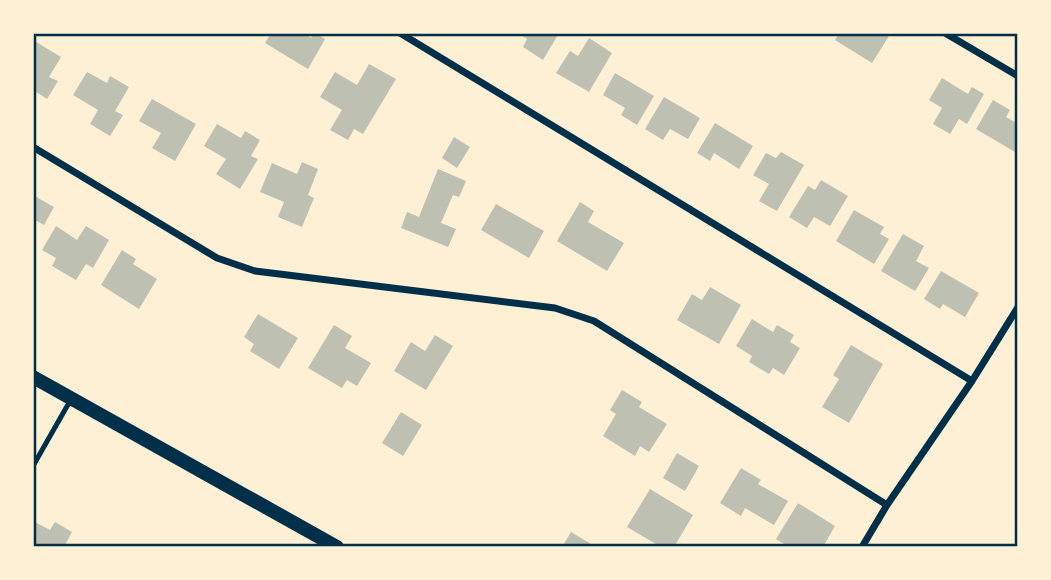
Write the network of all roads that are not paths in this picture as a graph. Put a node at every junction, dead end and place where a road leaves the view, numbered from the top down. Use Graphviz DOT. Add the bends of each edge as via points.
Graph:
graph roads {
  1 [pos="400,33"];
  2 [pos="945,33"];
  3 [pos="1018,76"];
  4 [pos="33,147"];
  5 [pos="1018,307"];
  6 [pos="33,377"];
  7 [pos="972,381"];
  8 [pos="72,398"];
  9 [pos="33,466"];
  10 [pos="887,505"];
  11 [pos="337,547"];
  12 [pos="862,547"];
  1 -- 7 [label="street"];
  2 -- 3 [label="street"];
  4 -- 10 [label="street" via="216,258 256,271 555,308 594,321"];
  5 -- 7 [label="street"];
  6 -- 8 [label="main road"];
  7 -- 10 [label="street"];
  8 -- 9 [label="lane"];
  8 -- 11 [label="main road"];
  10 -- 12 [label="street"];
}
